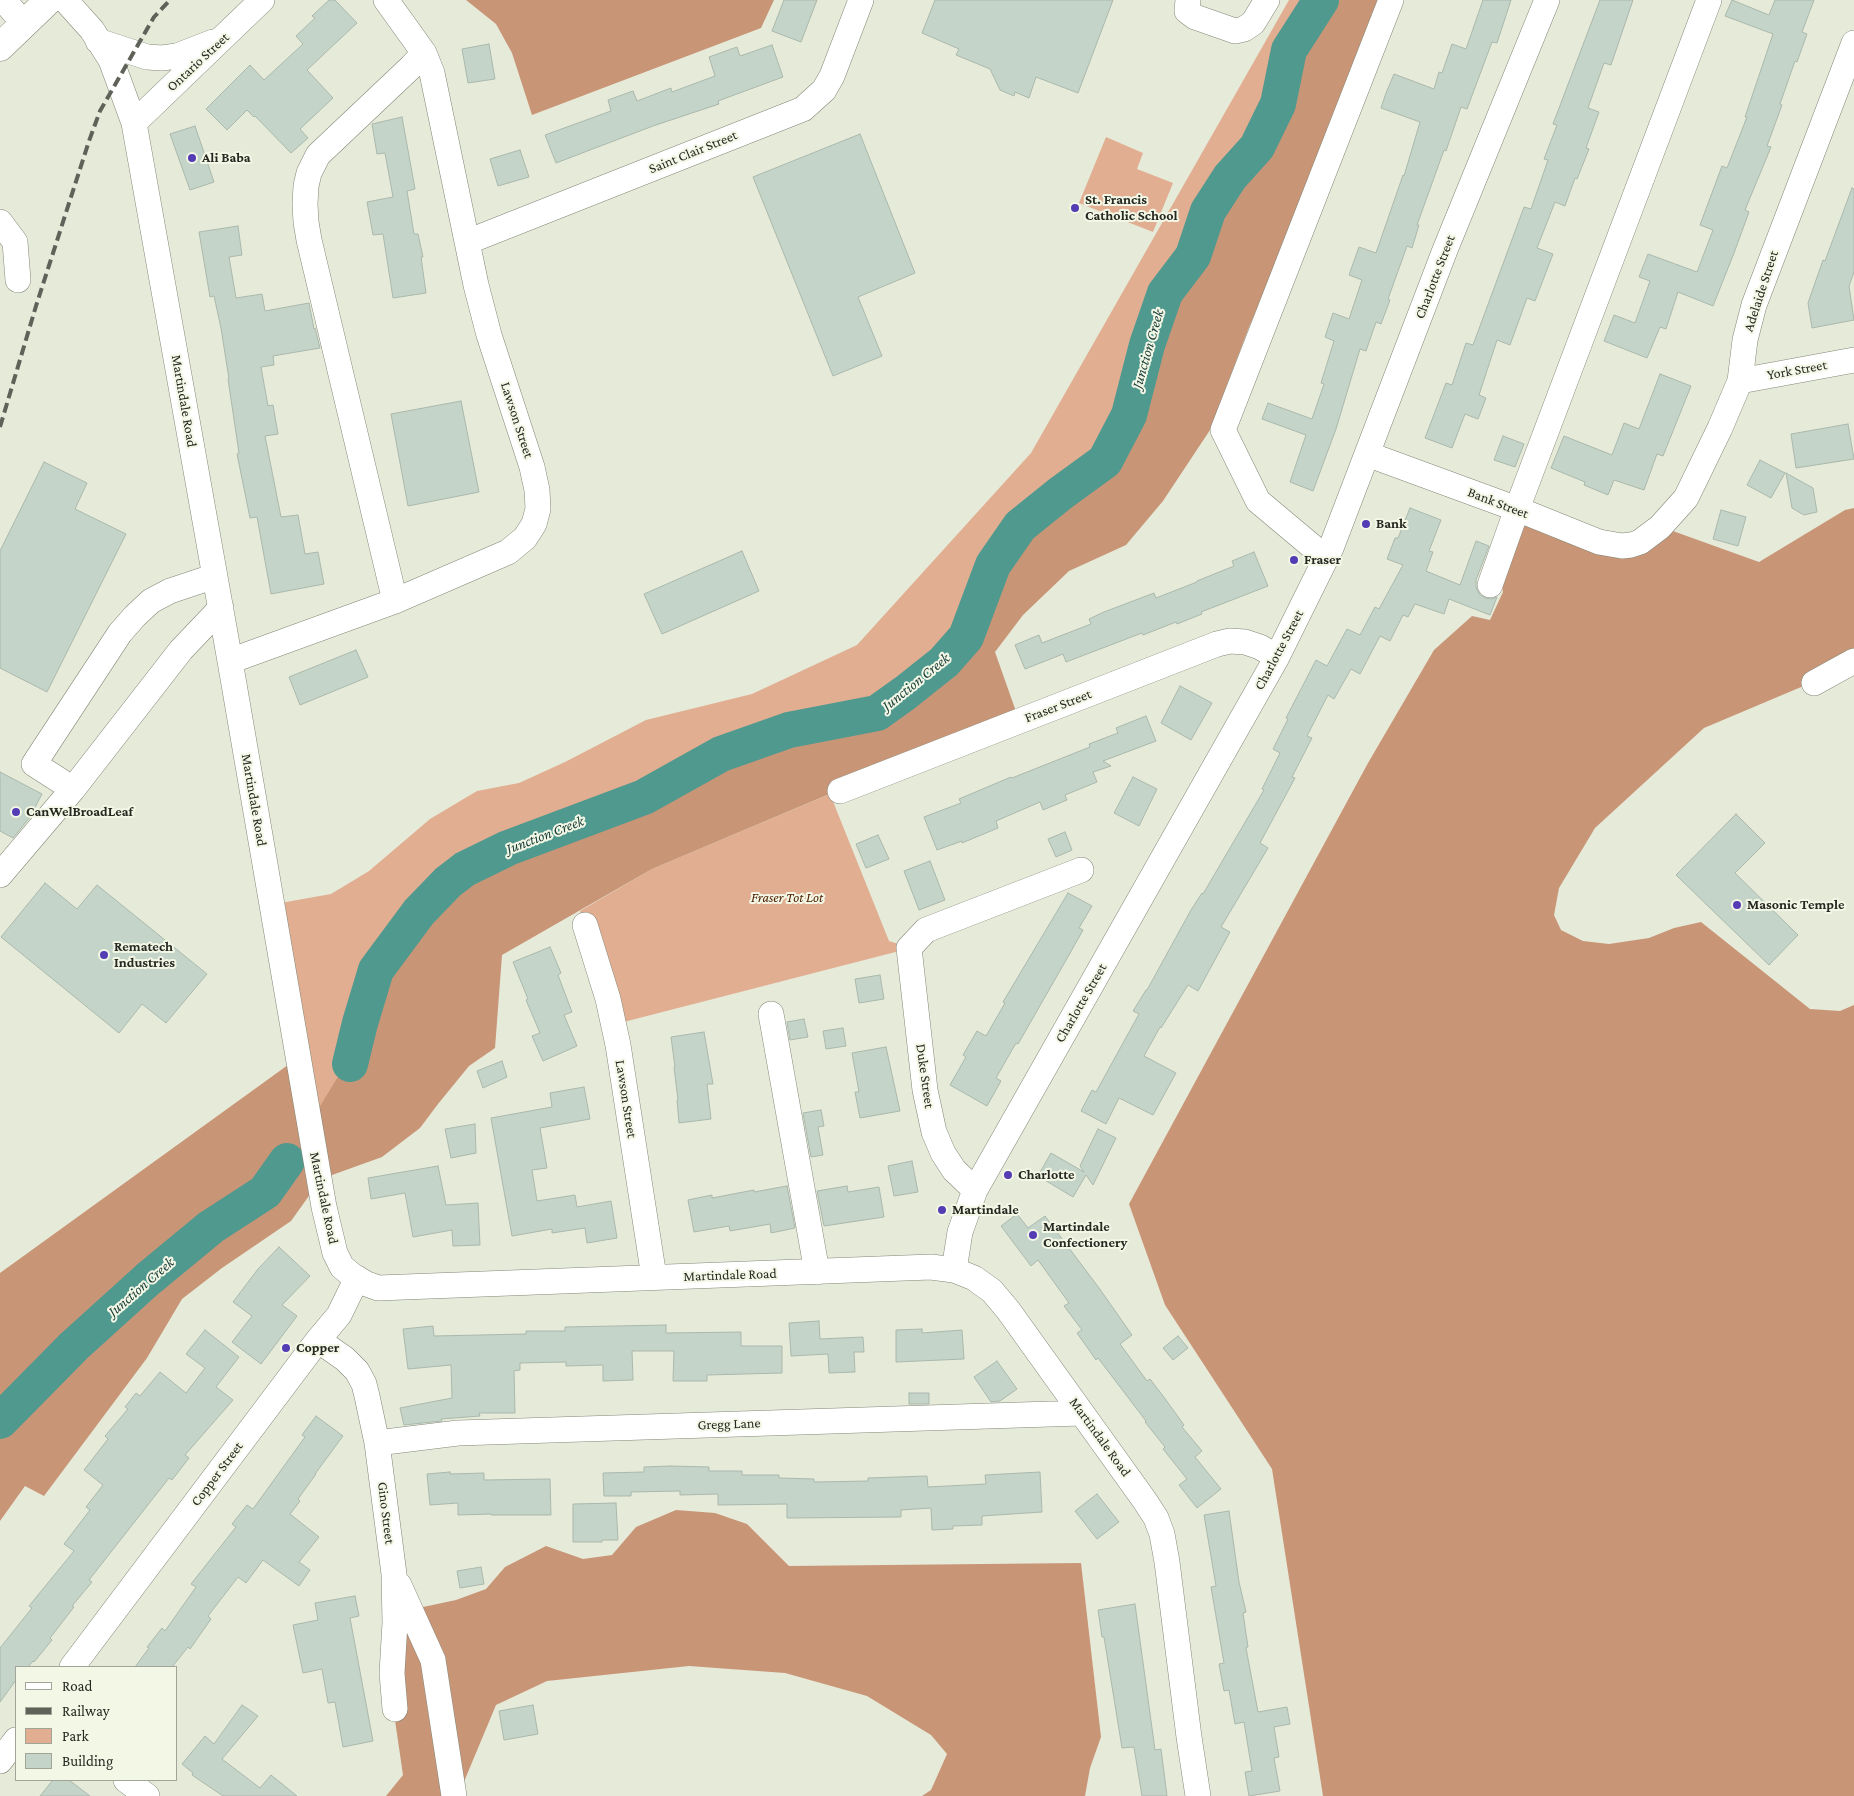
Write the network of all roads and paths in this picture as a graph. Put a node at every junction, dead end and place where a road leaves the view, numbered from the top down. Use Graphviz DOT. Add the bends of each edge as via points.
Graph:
graph roads {
  1 [pos="7,0"];
  2 [pos="49,0"];
  3 [pos="65,0"];
  4 [pos="262,0"];
  5 [pos="386,0"];
  6 [pos="861,0"];
  7 [pos="1188,0"];
  8 [pos="1267,0"];
  9 [pos="1391,0"];
  10 [pos="1547,0"];
  11 [pos="1709,0"];
  12 [pos="24,24"];
  13 [pos="224,38"];
  14 [pos="98,41"];
  15 [pos="1854,43"];
  16 [pos="0,47"];
  17 [pos="424,53"];
  18 [pos="134,123"];
  19 [pos="0,222"];
  20 [pos="467,242"];
  21 [pos="18,280"];
  22 [pos="1854,360"];
  23 [pos="1740,380"];
  24 [pos="1367,454"];
  25 [pos="1517,509"];
  26 [pos="1631,545"];
  27 [pos="1326,558"];
  28 [pos="215,576"];
  29 [pos="1490,585"];
  30 [pos="395,601"];
  31 [pos="221,608"];
  32 [pos="1277,657"];
  33 [pos="1854,661"];
  34 [pos="230,662"];
  35 [pos="1814,683"];
  36 [pos="73,788"];
  37 [pos="840,791"];
  38 [pos="1080,870"];
  39 [pos="0,875"];
  40 [pos="585,924"];
  41 [pos="771,1014"];
  42 [pos="975,1190"];
  43 [pos="954,1270"];
  44 [pos="816,1272"];
  45 [pos="654,1277"];
  46 [pos="357,1278"];
  47 [pos="318,1340"];
  48 [pos="1082,1413"];
  49 [pos="376,1443"];
  50 [pos="394,1574"];
  51 [pos="73,1666"];
  52 [pos="395,1709"];
  53 [pos="15,1741"];
  54 [pos="0,1761"];
  55 [pos="127,1781"];
  56 [pos="147,1796"];
  57 [pos="454,1796"];
  58 [pos="1198,1796"];
  1 -- 12 [label="street"];
  2 -- 12 [label="main road"];
  3 -- 14 [label="street, Martindale Road"];
  4 -- 13 [label="street, Ontario Street"];
  5 -- 17 [label="street, Lawson Street"];
  6 -- 20 [label="street, Saint Clair Street" via="832,76 824,90 803,109"];
  7 -- 8 [label="street" via="1187,11 1194,17 1235,31 1253,23"];
  9 -- 27 [label="street" via="1223,430 1258,500"];
  10 -- 24 [label="street, Charlotte Street"];
  11 -- 25 [label="street"];
  12 -- 16 [label="main road"];
  13 -- 14 [label="street" via="177,56 162,58 147,57"];
  13 -- 18 [label="street, Ontario Street"];
  14 -- 18 [label="street, Martindale Road" via="111,60"];
  15 -- 23 [label="street, Adelaide Street" via="1754,305"];
  17 -- 20 [label="street, Lawson Street" via="432,74"];
  17 -- 30 [label="street" via="318,155 309,173 305,204 309,240"];
  18 -- 28 [label="street, Martindale Road"];
  19 -- 21 [label="street" via="15,242"];
  20 -- 30 [label="street, Lawson Street" via="489,335 532,467 538,509 525,538 508,552"];
  22 -- 23 [label="street, York Street"];
  23 -- 26 [label="street, Adelaide Street" via="1686,498 1660,527"];
  24 -- 25 [label="street, Bank Street"];
  24 -- 27 [label="street, Charlotte Street"];
  25 -- 26 [label="street, Bank Street" via="1599,542"];
  25 -- 29 [label="street"];
  27 -- 32 [label="street, Charlotte Street"];
  28 -- 31 [label="street, Martindale Road"];
  28 -- 36 [label="street" via="170,591 151,602 120,633 34,764"];
  30 -- 34 [label="street, Lawson Street"];
  31 -- 34 [label="street, Martindale Road"];
  31 -- 36 [label="street" via="181,650"];
  32 -- 37 [label="street, Fraser Street" via="1245,642 1217,644"];
  32 -- 42 [label="street, Charlotte Street"];
  33 -- 35 [label="street"];
  34 -- 46 [label="street, Martindale Road" via="329,1232 342,1267"];
  36 -- 39 [label="street"];
  38 -- 42 [label="street, Duke Street" via="926,930 909,948 925,1090 934,1132 954,1170"];
  40 -- 45 [label="street, Lawson Street" via="618,1045"];
  41 -- 44 [label="street"];
  42 -- 43 [label="street, Charlotte Street" via="960,1232"];
  43 -- 44 [label="street, Martindale Road" via="931,1267"];
  43 -- 48 [label="street, Martindale Road" via="974,1278 992,1291"];
  44 -- 45 [label="street, Martindale Road"];
  45 -- 46 [label="street, Martindale Road" via="378,1288"];
  46 -- 47 [label="street, Copper Street" via="339,1315"];
  47 -- 49 [label="street, Gino Street" via="357,1371 364,1384"];
  47 -- 51 [label="street, Copper Street"];
  48 -- 49 [label="street, Gregg Lane" via="458,1433"];
  48 -- 58 [label="street, Martindale Road" via="1145,1501 1162,1534"];
  49 -- 50 [label="street, Gino Street"];
  50 -- 52 [label="street, Gino Street" via="392,1673"];
  50 -- 57 [label="street" via="432,1660"];
  53 -- 54 [label="street"];
  55 -- 56 [label="street"];
}
